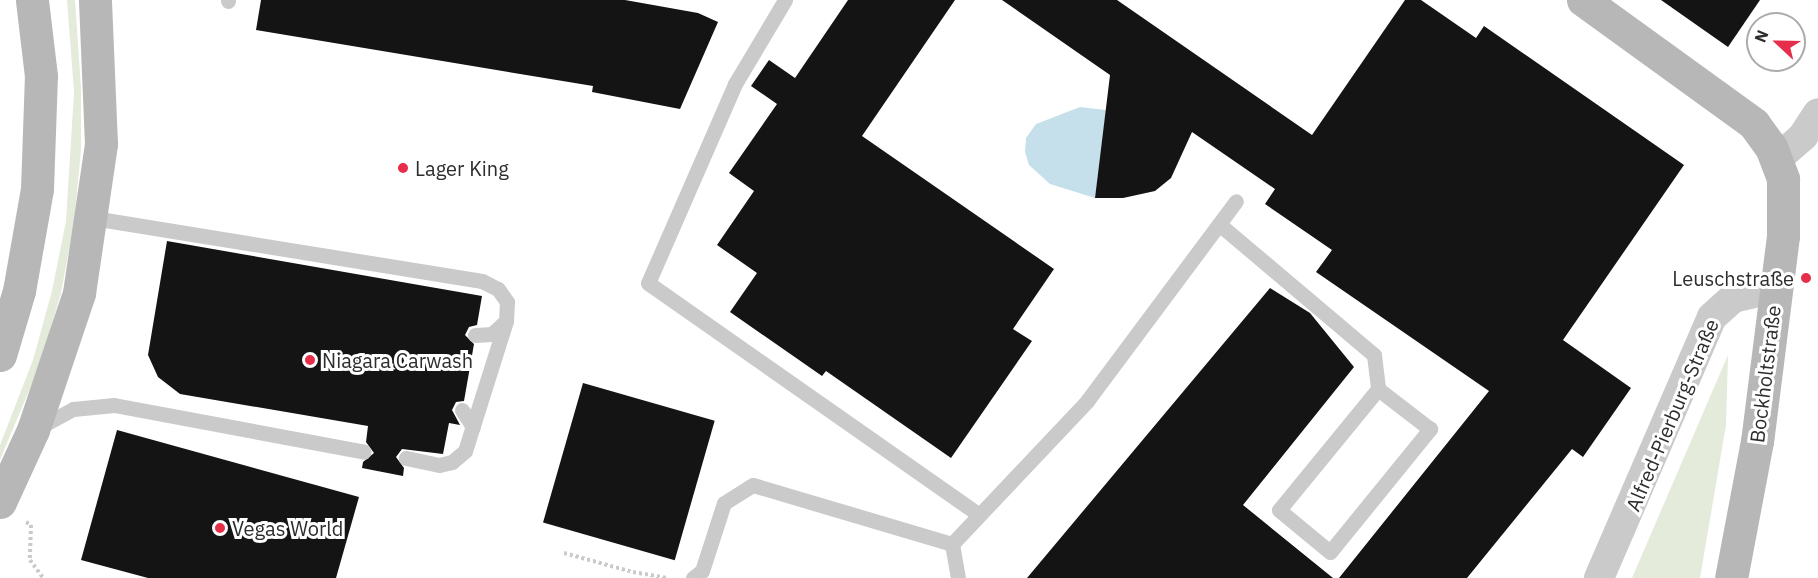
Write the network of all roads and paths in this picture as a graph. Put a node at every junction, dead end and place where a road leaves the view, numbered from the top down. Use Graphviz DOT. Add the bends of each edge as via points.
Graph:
graph roads {
  1 [pos="32,0"];
  2 [pos="95,0"];
  3 [pos="785,0"];
  4 [pos="1583,0"];
  5 [pos="1813,130"];
  6 [pos="1777,159"];
  7 [pos="1236,201"];
  8 [pos="93,218"];
  9 [pos="1219,224"];
  10 [pos="1776,288"];
  11 [pos="506,321"];
  12 [pos="475,335"];
  13 [pos="0,354"];
  14 [pos="1378,389"];
  15 [pos="462,410"];
  16 [pos="473,427"];
  17 [pos="33,430"];
  18 [pos="364,452"];
  19 [pos="406,458"];
  20 [pos="10,511"];
  21 [pos="979,515"];
  22 [pos="952,544"];
  23 [pos="564,553"];
  24 [pos="633,572"];
  25 [pos="43,578"];
  26 [pos="632,578"];
  27 [pos="670,578"];
  28 [pos="693,578"];
  29 [pos="958,578"];
  30 [pos="1599,578"];
  31 [pos="1731,578"];
  1 -- 13 [label="main road" via="41,76 37,189 19,291"];
  2 -- 8 [label="main road" via="101,144"];
  3 -- 21 [label="lane" via="735,84 648,283"];
  4 -- 6 [label="main road" via="1740,112 1764,137"];
  5 -- 6 [label="street"];
  6 -- 10 [label="main road, Bockholtstraße" via="1785,201"];
  7 -- 9 [label="lane"];
  8 -- 11 [label="lane" via="482,281 498,290 507,302"];
  8 -- 17 [label="main road" via="80,292"];
  9 -- 14 [label="lane" via="1374,356"];
  9 -- 21 [label="lane" via="1087,401"];
  10 -- 30 [label="street, Alfred-Pierburg-Straße" via="1733,298 1712,317"];
  10 -- 31 [label="main road, Bockholtstraße" via="1757,441"];
  11 -- 12 [label="lane" via="492,334"];
  11 -- 16 [label="lane"];
  14 -- 14 [label="lane" via="1279,510 1330,552 1430,429"];
  15 -- 16 [label="lane"];
  16 -- 19 [label="lane" via="465,451 452,462 439,465"];
  17 -- 18 [label="lane" via="73,409 114,405"];
  17 -- 20 [label="main road"];
  20 -- 25 [label="path" via="31,525 30,560"];
  21 -- 22 [label="lane"];
  22 -- 28 [label="lane" via="753,485 724,503 702,571"];
  22 -- 29 [label="lane"];
  23 -- 24 [label="path"];
  24 -- 26 [label="path"];
  24 -- 27 [label="path"];
}
